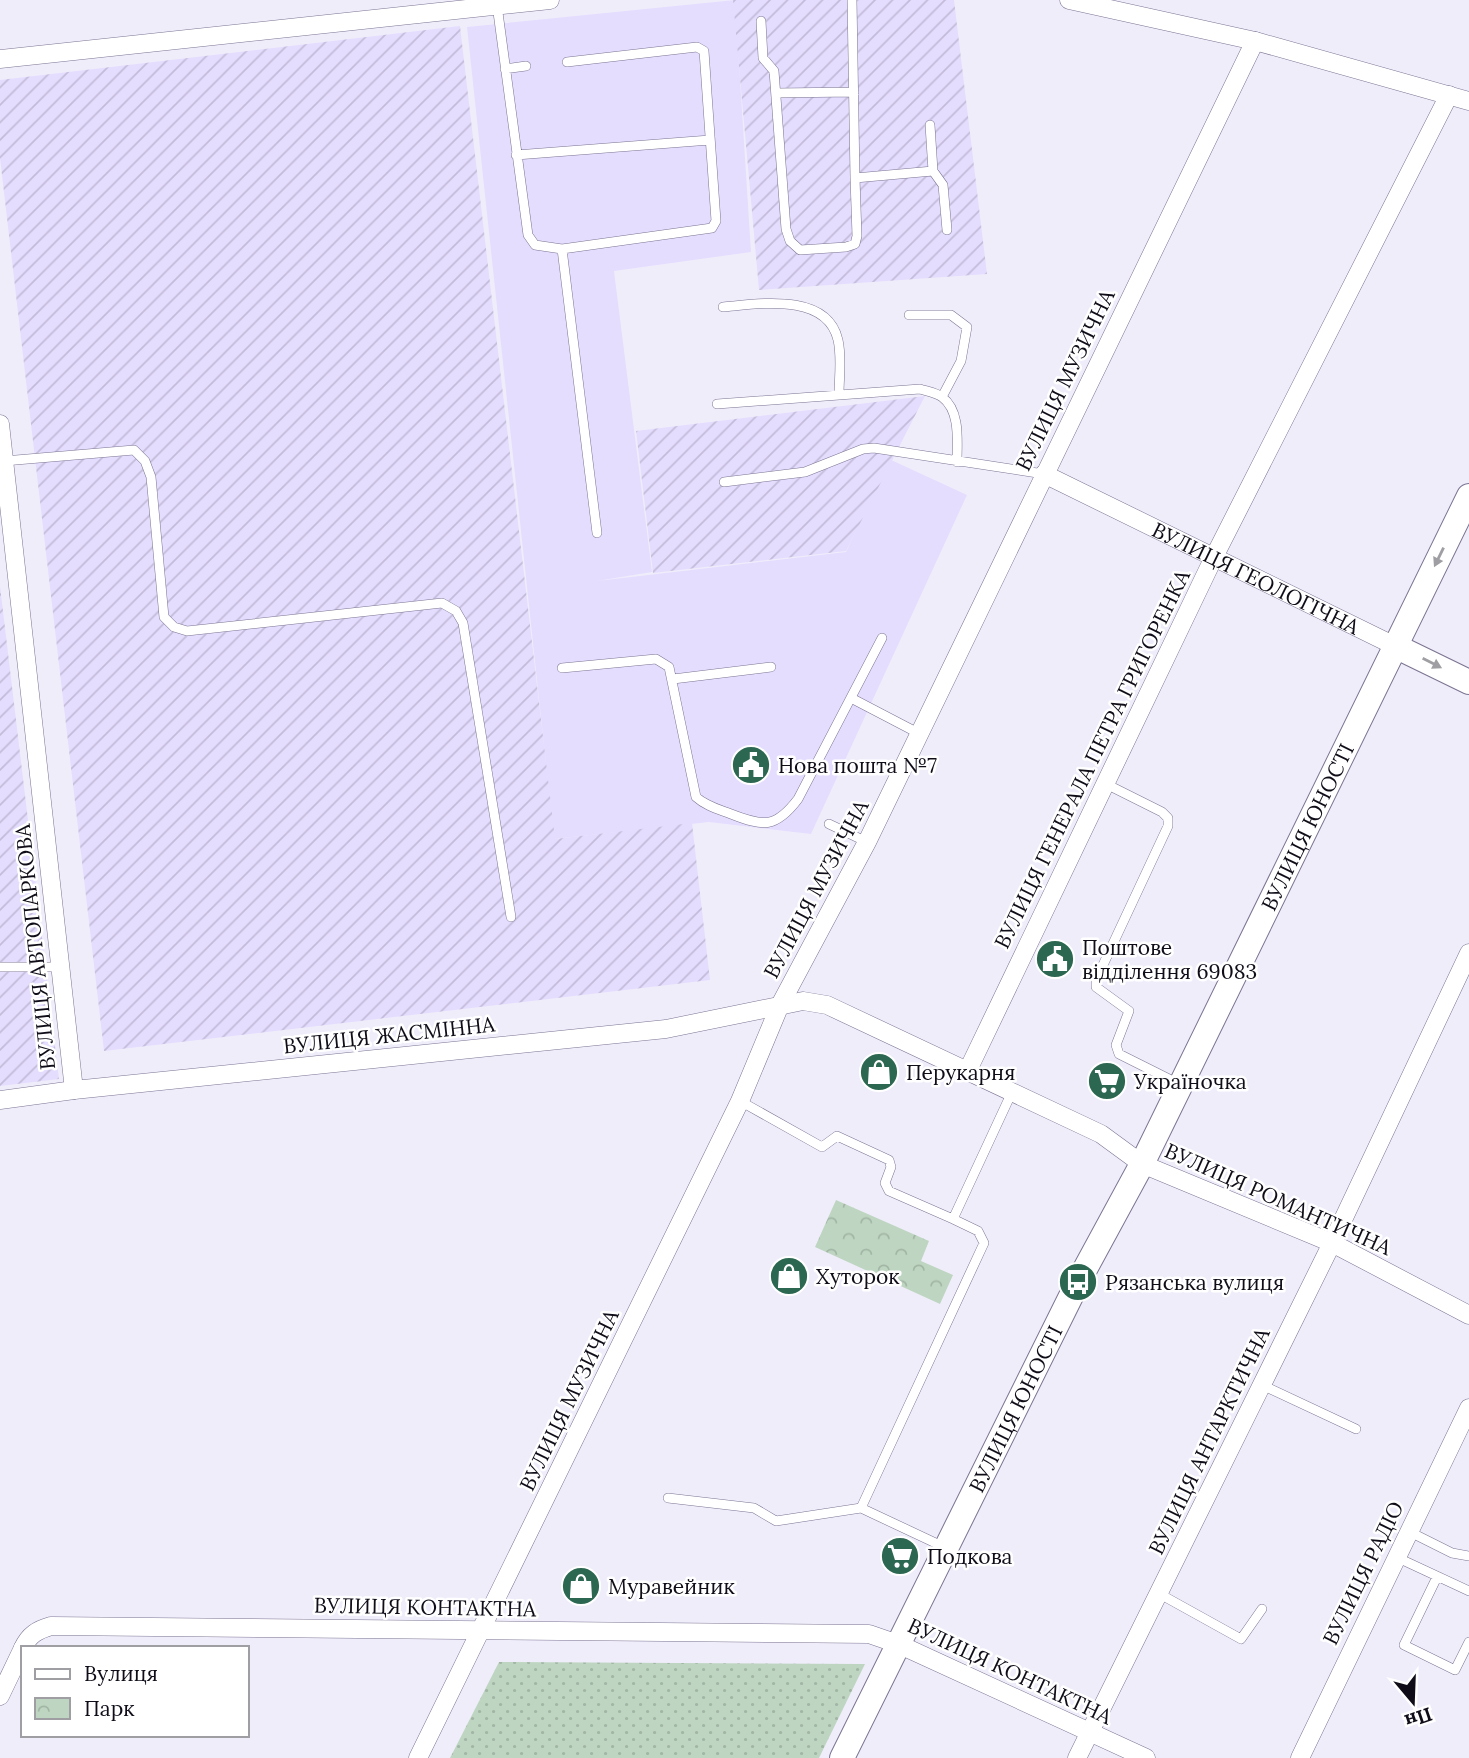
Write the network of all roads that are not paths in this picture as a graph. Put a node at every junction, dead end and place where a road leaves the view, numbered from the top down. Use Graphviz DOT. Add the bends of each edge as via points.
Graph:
graph roads {
  1 [pos="551,0"];
  2 [pos="852,0"];
  3 [pos="1069,0"];
  4 [pos="497,5"];
  5 [pos="761,21"];
  6 [pos="1255,41"];
  7 [pos="0,59"];
  8 [pos="567,62"];
  9 [pos="526,66"];
  10 [pos="505,69"];
  11 [pos="776,93"];
  12 [pos="854,93"];
  13 [pos="1449,95"];
  14 [pos="1469,101"];
  15 [pos="930,125"];
  16 [pos="710,140"];
  17 [pos="516,155"];
  18 [pos="933,171"];
  19 [pos="855,178"];
  20 [pos="947,230"];
  21 [pos="562,249"];
  22 [pos="723,306"];
  23 [pos="909,315"];
  24 [pos="839,395"];
  25 [pos="942,397"];
  26 [pos="717,404"];
  27 [pos="0,424"];
  28 [pos="4,461"];
  29 [pos="957,462"];
  30 [pos="1044,474"];
  31 [pos="724,482"];
  32 [pos="1469,496"];
  33 [pos="597,533"];
  34 [pos="1214,557"];
  35 [pos="882,638"];
  36 [pos="1395,646"];
  37 [pos="771,667"];
  38 [pos="562,668"];
  39 [pos="673,679"];
  40 [pos="1469,682"];
  41 [pos="851,698"];
  42 [pos="920,734"];
  43 [pos="1106,784"];
  44 [pos="829,824"];
  45 [pos="867,842"];
  46 [pos="511,917"];
  47 [pos="1469,953"];
  48 [pos="0,967"];
  49 [pos="60,967"];
  50 [pos="780,1005"];
  51 [pos="968,1069"];
  52 [pos="1181,1085"];
  53 [pos="74,1090"];
  54 [pos="1012,1092"];
  55 [pos="0,1100"];
  56 [pos="740,1101"];
  57 [pos="1142,1164"];
  58 [pos="953,1219"];
  59 [pos="1332,1243"];
  60 [pos="1469,1315"];
  61 [pos="1262,1385"];
  62 [pos="1469,1408"];
  63 [pos="1356,1429"];
  64 [pos="668,1498"];
  65 [pos="861,1508"];
  66 [pos="1408,1531"];
  67 [pos="944,1547"];
  68 [pos="1469,1556"];
  69 [pos="1396,1558"];
  70 [pos="1437,1577"];
  71 [pos="1469,1591"];
  72 [pos="1158,1593"];
  73 [pos="1262,1609"];
  74 [pos="483,1630"];
  75 [pos="1469,1642"];
  76 [pos="898,1644"];
  77 [pos="24,1646"];
  78 [pos="21,1652"];
  79 [pos="0,1696"];
  80 [pos="1089,1733"];
  81 [pos="418,1758"];
  82 [pos="842,1758"];
  83 [pos="1077,1758"];
  84 [pos="1146,1758"];
  85 [pos="1300,1758"];
  1 -- 4 [label="street"];
  2 -- 12 [label="lane"];
  3 -- 6 [label="street"];
  4 -- 7 [label="street"];
  4 -- 10 [label="lane"];
  5 -- 11 [label="lane" via="763,58 774,69"];
  6 -- 13 [label="street"];
  6 -- 30 [label="street, ВУЛИЦЯ МУЗИЧНА"];
  8 -- 16 [label="lane" via="697,47 704,51"];
  9 -- 10 [label="lane"];
  10 -- 17 [label="lane"];
  11 -- 12 [label="lane"];
  11 -- 19 [label="lane" via="786,229 800,250 855,243"];
  12 -- 19 [label="lane"];
  13 -- 14 [label="street"];
  13 -- 34 [label="street, ВУЛИЦЯ ГЕНЕРАЛА ПЕТРА ГРИГОРЕНКА"];
  15 -- 18 [label="lane"];
  16 -- 17 [label="lane"];
  16 -- 21 [label="lane" via="716,220 712,228"];
  17 -- 21 [label="lane" via="528,235 535,245"];
  18 -- 19 [label="lane"];
  18 -- 20 [label="lane" via="943,185"];
  21 -- 33 [label="lane"];
  22 -- 24 [label="lane" via="773,303 802,306 815,313 839,341"];
  23 -- 25 [label="lane" via="951,315 967,327 961,360"];
  24 -- 25 [label="lane" via="920,388"];
  24 -- 26 [label="lane"];
  25 -- 29 [label="lane" via="953,413"];
  27 -- 28 [label="street, ВУЛИЦЯ АВТОПАРКОВА"];
  28 -- 46 [label="lane" via="134,450 151,477 164,617 174,627 187,631 442,603 456,611 463,623"];
  28 -- 49 [label="street, ВУЛИЦЯ АВТОПАРКОВА"];
  29 -- 30 [label="lane"];
  29 -- 31 [label="lane" via="863,449 805,472"];
  30 -- 34 [label="street, ВУЛИЦЯ ГЕОЛОГІЧНА"];
  30 -- 42 [label="street, ВУЛИЦЯ МУЗИЧНА"];
  32 -- 36 [label="street, ВУЛИЦЯ ЮНОСТІ, one-way"];
  34 -- 36 [label="street, ВУЛИЦЯ ГЕОЛОГІЧНА"];
  34 -- 43 [label="street, ВУЛИЦЯ ГЕНЕРАЛА ПЕТРА ГРИГОРЕНКА"];
  35 -- 41 [label="lane"];
  36 -- 40 [label="street, ВУЛИЦЯ ГЕОЛОГІЧНА, one-way"];
  36 -- 52 [label="street, ВУЛИЦЯ ЮНОСТІ"];
  37 -- 39 [label="lane"];
  38 -- 39 [label="lane" via="656,659 669,667"];
  39 -- 41 [label="lane" via="696,797 755,823 771,823 786,815"];
  41 -- 42 [label="lane"];
  42 -- 45 [label="street, ВУЛИЦЯ МУЗИЧНА"];
  43 -- 51 [label="street, ВУЛИЦЯ ГЕНЕРАЛА ПЕТРА ГРИГОРЕНКА"];
  43 -- 52 [label="lane" via="1162,812 1168,827 1096,987 1129,1011 1116,1045 1119,1054"];
  44 -- 45 [label="lane"];
  45 -- 50 [label="street, ВУЛИЦЯ МУЗИЧНА"];
  47 -- 59 [label="street, ВУЛИЦЯ АНТАРКТИЧНА"];
  48 -- 49 [label="lane"];
  49 -- 53 [label="street, ВУЛИЦЯ АВТОПАРКОВА"];
  50 -- 51 [label="street, ВУЛИЦЯ ЖАСМІННА" via="803,1001 827,1005"];
  50 -- 53 [label="street, ВУЛИЦЯ ЖАСМІННА" via="666,1029"];
  50 -- 56 [label="street, ВУЛИЦЯ МУЗИЧНА"];
  51 -- 54 [label="street, ВУЛИЦЯ РОМАНТИЧНА"];
  52 -- 57 [label="street, ВУЛИЦЯ ЮНОСТІ"];
  53 -- 55 [label="street, ВУЛИЦЯ ЖАСМІННА"];
  54 -- 57 [label="street, ВУЛИЦЯ РОМАНТИЧНА" via="1101,1134"];
  54 -- 58 [label="lane"];
  56 -- 58 [label="lane" via="822,1147 837,1136 889,1160 888,1191"];
  56 -- 74 [label="street, ВУЛИЦЯ МУЗИЧНА"];
  57 -- 59 [label="street, ВУЛИЦЯ РОМАНТИЧНА"];
  57 -- 67 [label="street, ВУЛИЦЯ ЮНОСТІ"];
  58 -- 65 [label="lane" via="978,1231 984,1243"];
  59 -- 60 [label="street, ВУЛИЦЯ РОМАНТИЧНА"];
  59 -- 61 [label="street, ВУЛИЦЯ АНТАРКТИЧНА"];
  61 -- 63 [label="lane"];
  61 -- 72 [label="street, ВУЛИЦЯ АНТАРКТИЧНА"];
  62 -- 66 [label="street, ВУЛИЦЯ РАДІО"];
  64 -- 65 [label="lane" via="754,1508 776,1521"];
  65 -- 67 [label="lane"];
  66 -- 68 [label="lane" via="1452,1553"];
  66 -- 69 [label="street, ВУЛИЦЯ РАДІО"];
  67 -- 76 [label="street, ВУЛИЦЯ ЮНОСТІ"];
  69 -- 70 [label="lane"];
  69 -- 85 [label="street, ВУЛИЦЯ РАДІО"];
  70 -- 71 [label="lane"];
  70 -- 75 [label="lane" via="1404,1645 1455,1670"];
  72 -- 73 [label="lane" via="1241,1639"];
  72 -- 80 [label="street, ВУЛИЦЯ АНТАРКТИЧНА"];
  74 -- 76 [label="street, ВУЛИЦЯ КОНТАКТНА" via="869,1634"];
  74 -- 77 [label="street, ВУЛИЦЯ КОНТАКТНА" via="51,1626 38,1629"];
  74 -- 81 [label="street, ВУЛИЦЯ МУЗИЧНА"];
  76 -- 80 [label="street, ВУЛИЦЯ КОНТАКТНА"];
  76 -- 82 [label="street, ВУЛИЦЯ ЮНОСТІ"];
  78 -- 79 [label="street, ВУЛИЦЯ КОНТАКТНА"];
  80 -- 83 [label="street, ВУЛИЦЯ АНТАРКТИЧНА"];
  80 -- 84 [label="street, ВУЛИЦЯ КОНТАКТНА"];
}
